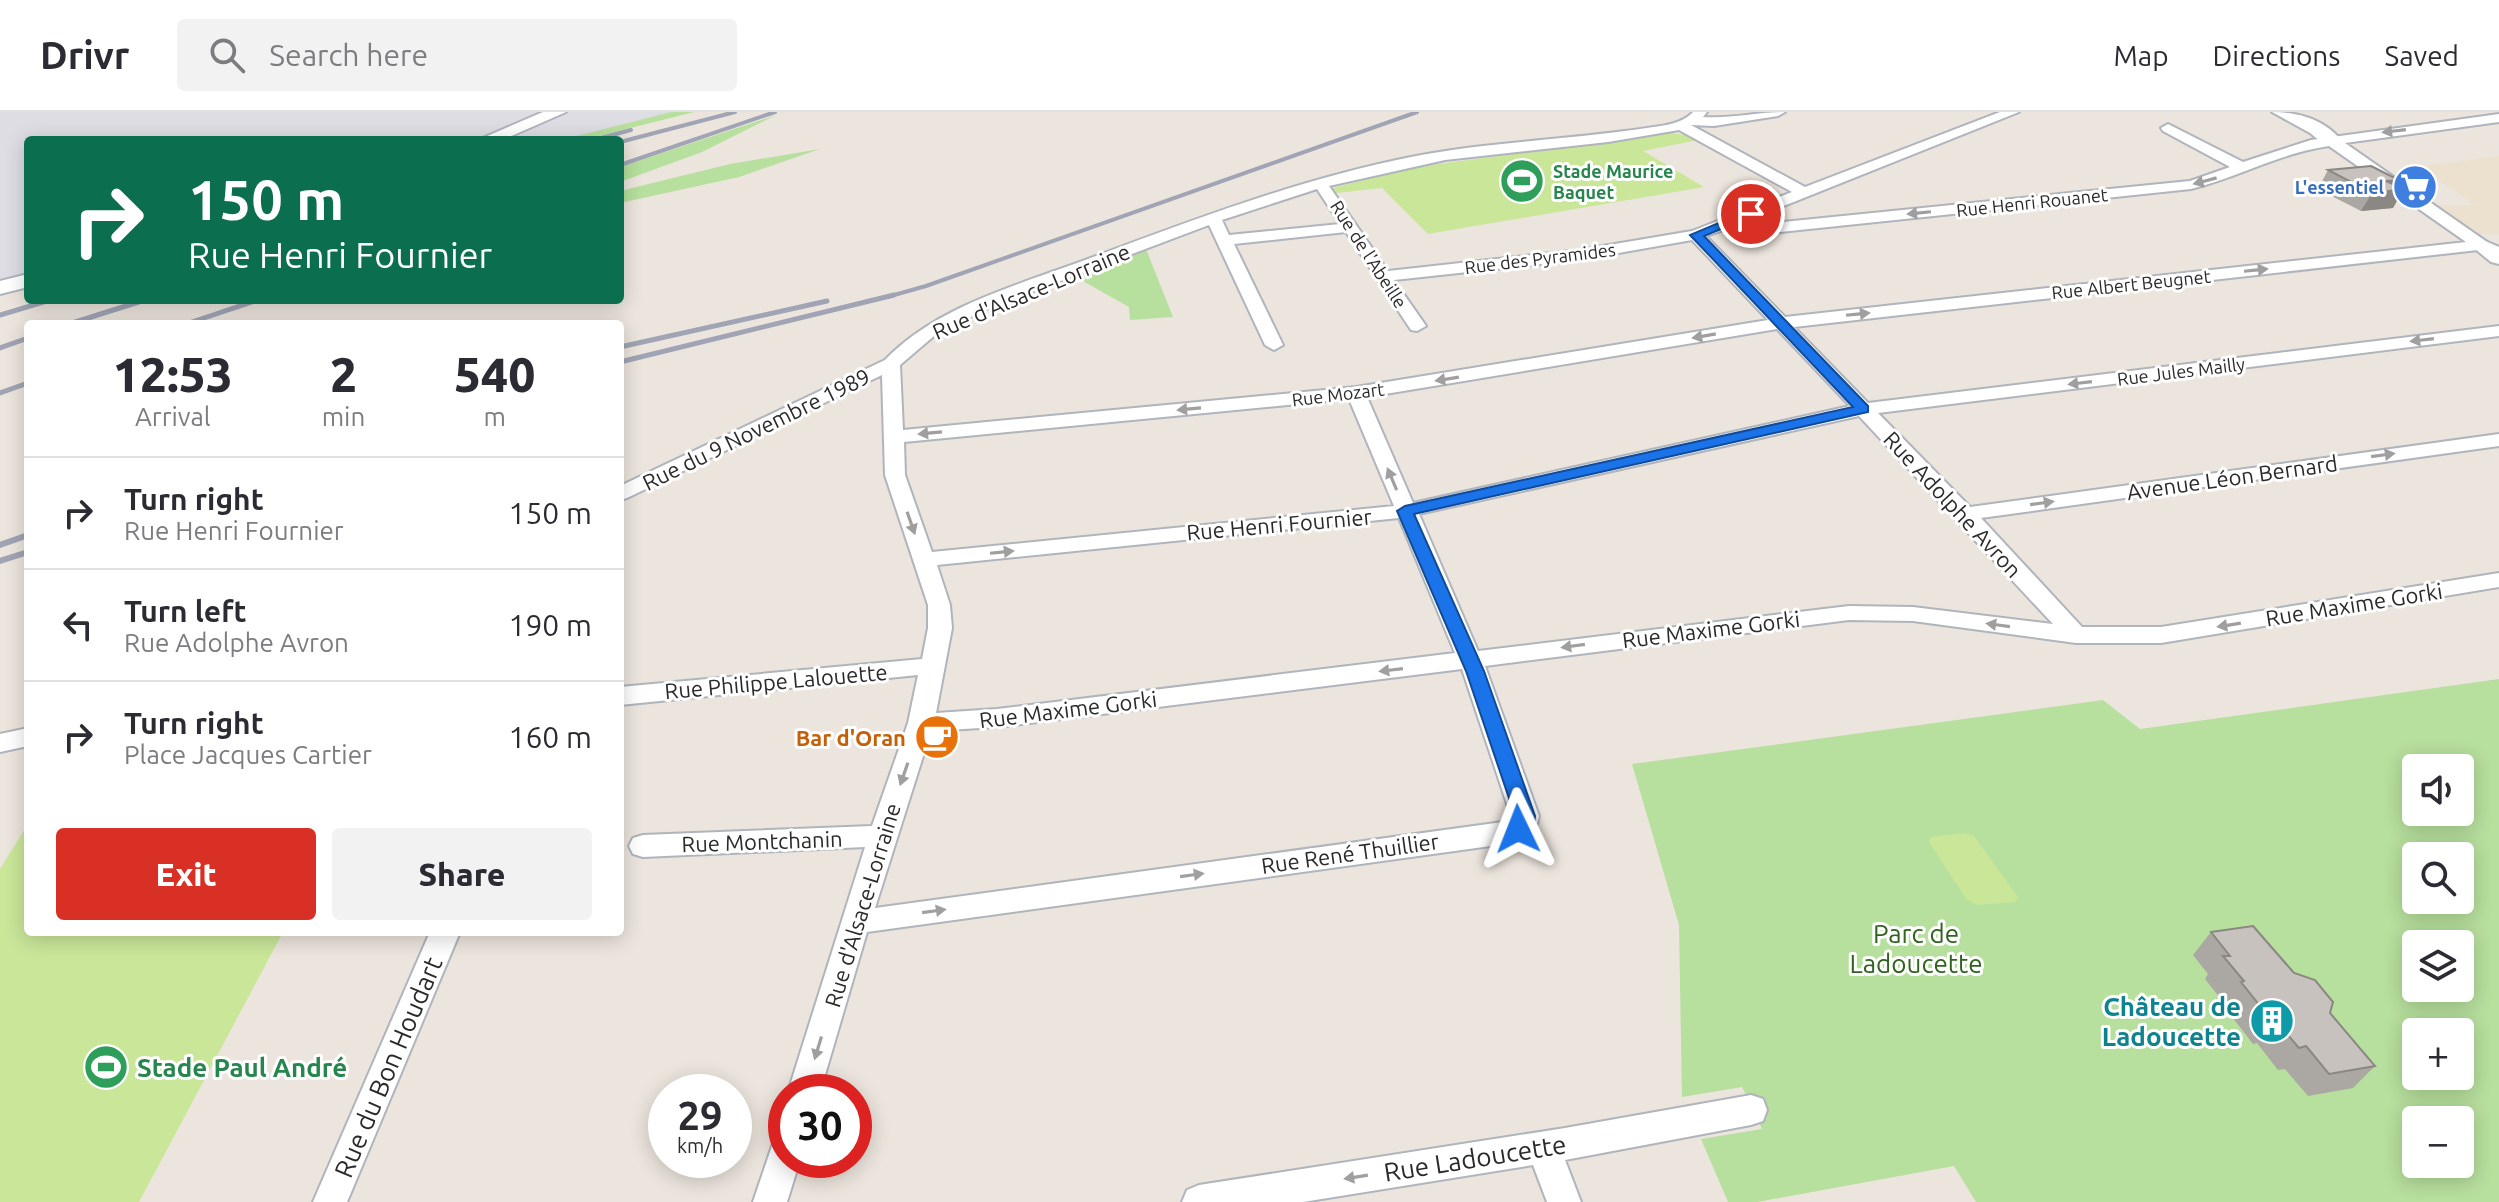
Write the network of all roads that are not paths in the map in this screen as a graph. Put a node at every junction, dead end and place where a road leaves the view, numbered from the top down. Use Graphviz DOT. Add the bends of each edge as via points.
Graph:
graph roads {
  1 [pos="558,112"];
  2 [pos="1778,112"];
  3 [pos="2012,112"];
  4 [pos="2281,112"];
  5 [pos="2498,115"];
  6 [pos="1692,119"];
  7 [pos="2168,128"];
  8 [pos="497,136"];
  9 [pos="2332,141"];
  10 [pos="2245,169"];
  11 [pos="1320,183"];
  12 [pos="1804,193"];
  13 [pos="1213,217"];
  14 [pos="1725,224"];
  15 [pos="1352,227"];
  16 [pos="1696,235"];
  17 [pos="1225,240"];
  18 [pos="2489,250"];
  19 [pos="1384,276"];
  20 [pos="24,281"];
  21 [pos="0,288"];
  22 [pos="1781,323"];
  23 [pos="1417,326"];
  24 [pos="2499,331"];
  25 [pos="1274,345"];
  26 [pos="891,364"];
  27 [pos="1356,393"];
  28 [pos="1863,409"];
  29 [pos="893,437"];
  30 [pos="2499,440"];
  31 [pos="624,492"];
  32 [pos="1405,511"];
  33 [pos="1965,514"];
  34 [pos="924,560"];
  35 [pos="2499,580"];
  36 [pos="2076,635"];
  37 [pos="1468,660"];
  38 [pos="932,666"];
  39 [pos="624,696"];
  40 [pos="921,723"];
  41 [pos="24,738"];
  42 [pos="0,743"];
  43 [pos="882,836"];
  44 [pos="643,846"];
  45 [pos="857,922"];
  46 [pos="443,936"];
  47 [pos="810,1074"];
  48 [pos="1751,1110"];
  49 [pos="1543,1147"];
  50 [pos="778,1178"];
  51 [pos="330,1202"];
  52 [pos="770,1202"];
  53 [pos="1199,1202"];
  54 [pos="1564,1202"];
  1 -- 8 [label="street"];
  2 -- 6 [label="street, Rue d'Alsace-Lorraine" via="1714,122"];
  3 -- 12 [label="street, Rue des Pyramides"];
  4 -- 9 [label="main road"];
  5 -- 9 [label="street, Rue Henri Rouanet, one-way"];
  6 -- 11 [label="street, Rue d'Alsace-Lorraine" via="1456,154"];
  6 -- 12 [label="street"];
  7 -- 10 [label="street"];
  9 -- 10 [label="street, Rue Henri Rouanet" via="2285,150"];
  9 -- 18 [label="street"];
  10 -- 14 [label="street, Rue Henri Rouanet, one-way" via="2149,191 1752,230"];
  11 -- 13 [label="street, Rue d'Alsace-Lorraine"];
  11 -- 15 [label="street, Rue de l'Abeille"];
  12 -- 14 [label="street, Rue des Pyramides"];
  13 -- 17 [label="street"];
  13 -- 26 [label="street, Rue d'Alsace-Lorraine" via="975,310 917,339"];
  14 -- 16 [label="street, Rue des Pyramides"];
  15 -- 17 [label="street"];
  15 -- 19 [label="street, Rue de l'Abeille"];
  16 -- 19 [label="street, Rue des Pyramides" via="1579,255"];
  16 -- 22 [label="street, Rue Adolphe Avron"];
  17 -- 25 [label="street"];
  22 -- 18 [label="street, Rue Albert Beugnet, one-way"];
  19 -- 23 [label="street, Rue de l'Abeille"];
  20 -- 21 [label="street"];
  22 -- 27 [label="street, Rue Mozart, one-way"];
  22 -- 28 [label="street, Rue Adolphe Avron"];
  24 -- 28 [label="street, Rue Jules Mailly, one-way"];
  26 -- 29 [label="street, Rue d'Alsace-Lorraine"];
  26 -- 31 [label="street, Rue du 9 Novembre 1989"];
  27 -- 29 [label="street, Rue Mozart, one-way"];
  32 -- 27 [label="street, Rue René Thuillier, one-way"];
  28 -- 32 [label="street, Rue Henri Fournier"];
  28 -- 33 [label="street, Rue Adolphe Avron"];
  29 -- 34 [label="street, Rue d'Alsace-Lorraine, one-way" via="895,475"];
  33 -- 30 [label="street, Avenue Léon Bernard, one-way"];
  34 -- 32 [label="street, Rue Henri Fournier, one-way"];
  32 -- 37 [label="street, Rue René Thuillier"];
  33 -- 36 [label="street, Rue Adolphe Avron"];
  34 -- 38 [label="street, Rue d'Alsace-Lorraine" via="941,615"];
  35 -- 36 [label="street, Rue Maxime Gorki, one-way" via="2161,635"];
  36 -- 37 [label="street, Rue Maxime Gorki, one-way" via="1877,612"];
  37 -- 40 [label="street, Rue Maxime Gorki, one-way"];
  45 -- 37 [label="street, Rue René Thuillier, one-way" via="1518,829 1525,816"];
  38 -- 39 [label="street, Rue Philippe Lalouette"];
  38 -- 40 [label="street, Rue d'Alsace-Lorraine"];
  40 -- 43 [label="street, Rue d'Alsace-Lorraine, one-way"];
  41 -- 42 [label="street"];
  43 -- 44 [label="street, Rue Montchanin"];
  43 -- 45 [label="street, Rue d'Alsace-Lorraine"];
  45 -- 47 [label="street, Rue d'Alsace-Lorraine, one-way"];
  46 -- 51 [label="street, Rue du Bon Houdart"];
  48 -- 49 [label="street, Rue Ladoucette"];
  49 -- 53 [label="street, Rue Ladoucette, one-way"];
  49 -- 54 [label="street"];
  50 -- 52 [label="street"];
}
